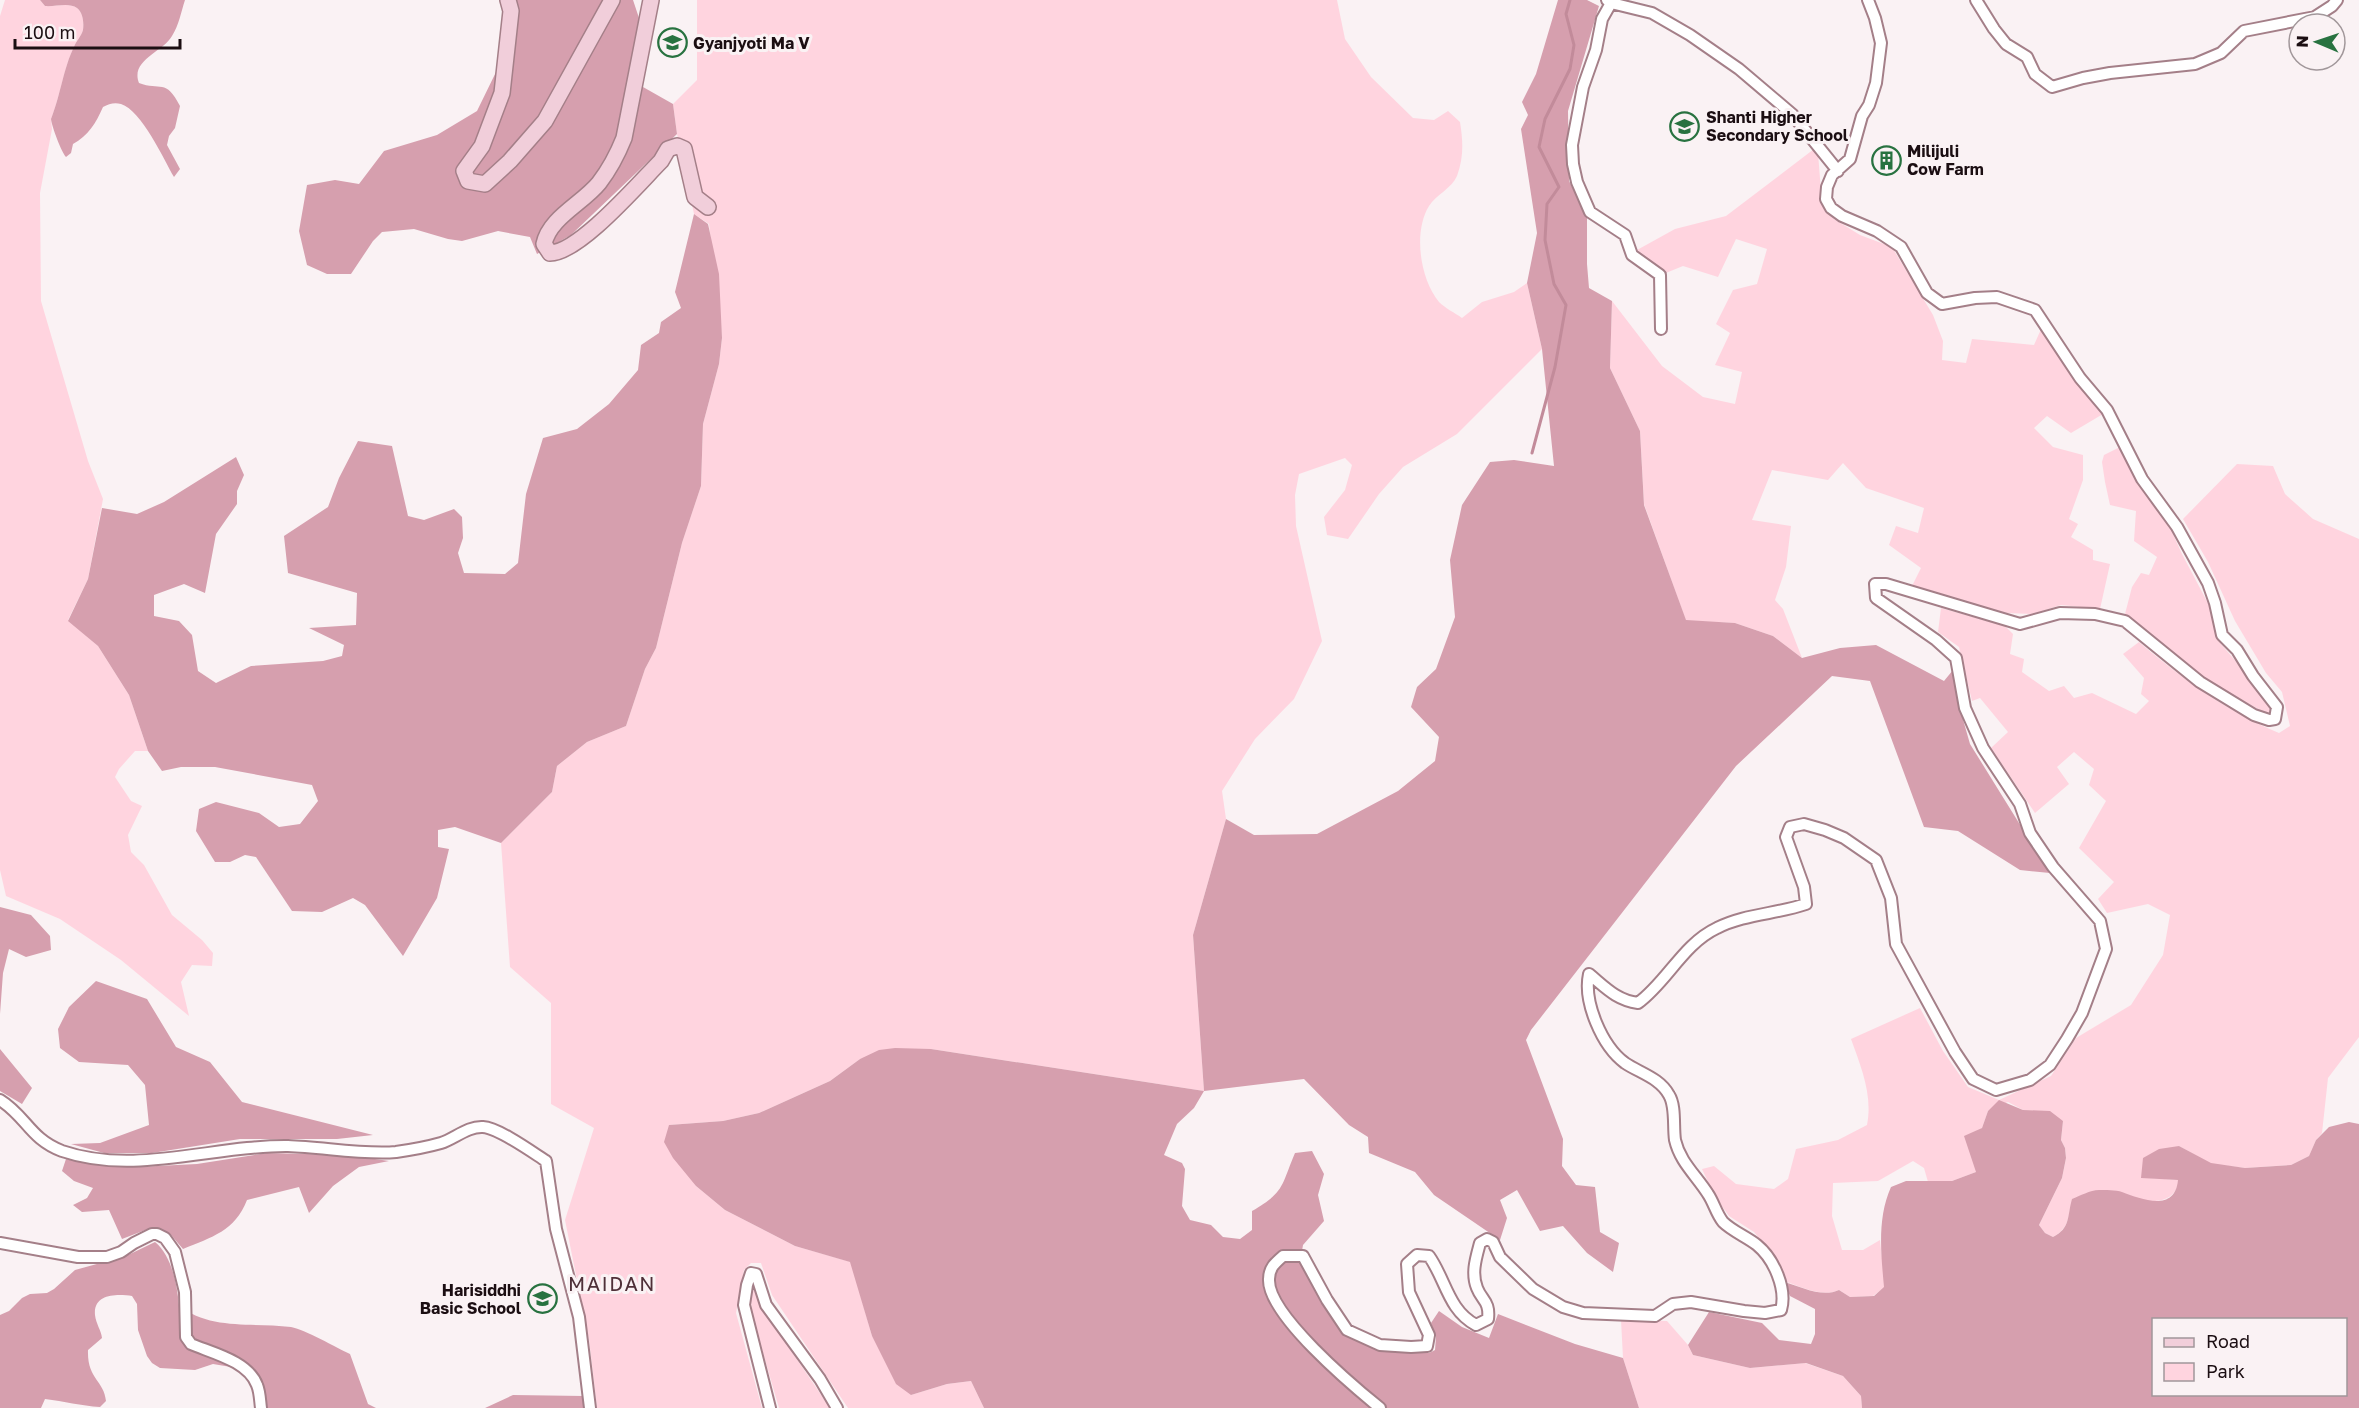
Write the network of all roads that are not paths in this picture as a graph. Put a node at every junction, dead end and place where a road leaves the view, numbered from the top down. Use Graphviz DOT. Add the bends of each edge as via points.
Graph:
graph roads {
  1 [pos="508,0"];
  2 [pos="612,0"];
  3 [pos="651,0"];
  4 [pos="1868,0"];
  5 [pos="1976,0"];
  6 [pos="2337,0"];
  7 [pos="1609,1"];
  8 [pos="1838,171"];
  9 [pos="708,207"];
  10 [pos="1660,329"];
  11 [pos="0,1101"];
  12 [pos="0,1243"];
  13 [pos="261,1408"];
  14 [pos="591,1408"];
  15 [pos="770,1408"];
  16 [pos="837,1408"];
  17 [pos="1380,1408"];
  1 -- 2 [label="street" via="511,11 502,93 482,146 464,171 468,181 485,184 545,121"];
  3 -- 9 [label="street" via="619,150 599,183 547,232 544,244 550,253 558,253 590,232 661,161 668,149 677,146 684,149 695,197"];
  4 -- 8 [label="street" via="1881,43 1879,68 1850,159"];
  5 -- 6 [label="street" via="2006,44 2027,57 2035,74 2052,87 2092,76 2195,64 2221,53 2244,31 2315,17"];
  7 -- 8 [label="street" via="1652,13 1739,69 1792,114"];
  7 -- 10 [label="street" via="1583,87 1572,145 1573,164 1590,212 1625,236 1632,255 1660,275"];
  8 -- 17 [label="street" via="1827,187 1826,199 1831,208 1901,247 1928,293 1942,304 1997,297 2036,310 2080,378 2107,410 2142,479 2177,527 2208,583 2222,635 2277,707 2275,719 2254,716 2199,682 2125,621 2095,614 2060,613 2020,624 1875,584 1876,598 1956,658 1965,708 1983,748 2020,804 2030,833 2053,867 2100,921 2106,949 2082,1013 2067,1039 2050,1065 2030,1080 1996,1090 1973,1079 1896,945 1891,898 1876,860 1825,830 1804,824 1790,827 1786,837 1806,904 1715,928 1685,951 1653,992 1638,1004 1625,1002 1589,974 1588,978 1600,1033 1609,1049 1662,1085 1670,1097 1675,1141 1682,1160 1725,1224 1759,1247 1775,1269 1785,1298 1782,1310 1744,1311 1691,1302 1673,1304 1655,1316 1583,1313 1563,1307 1533,1289 1487,1239 1480,1243 1474,1272 1477,1289 1487,1301 1488,1319 1476,1325 1464,1318 1455,1309 1429,1256 1417,1255 1407,1264 1408,1292 1429,1335 1427,1346 1380,1345 1347,1329 1303,1256 1283,1256 1272,1266 1272,1296 1337,1372"];
  11 -- 14 [label="street" via="46,1144 72,1153 121,1161 287,1146 396,1152 442,1143 484,1127 514,1140 546,1161 556,1228 581,1329"];
  12 -- 13 [label="street" via="78,1257 107,1257 152,1234 165,1238 175,1251 185,1292 186,1337 191,1344 250,1373 258,1387"];
  15 -- 16 [label="street" via="744,1305 751,1273 756,1274 766,1305"];
}
